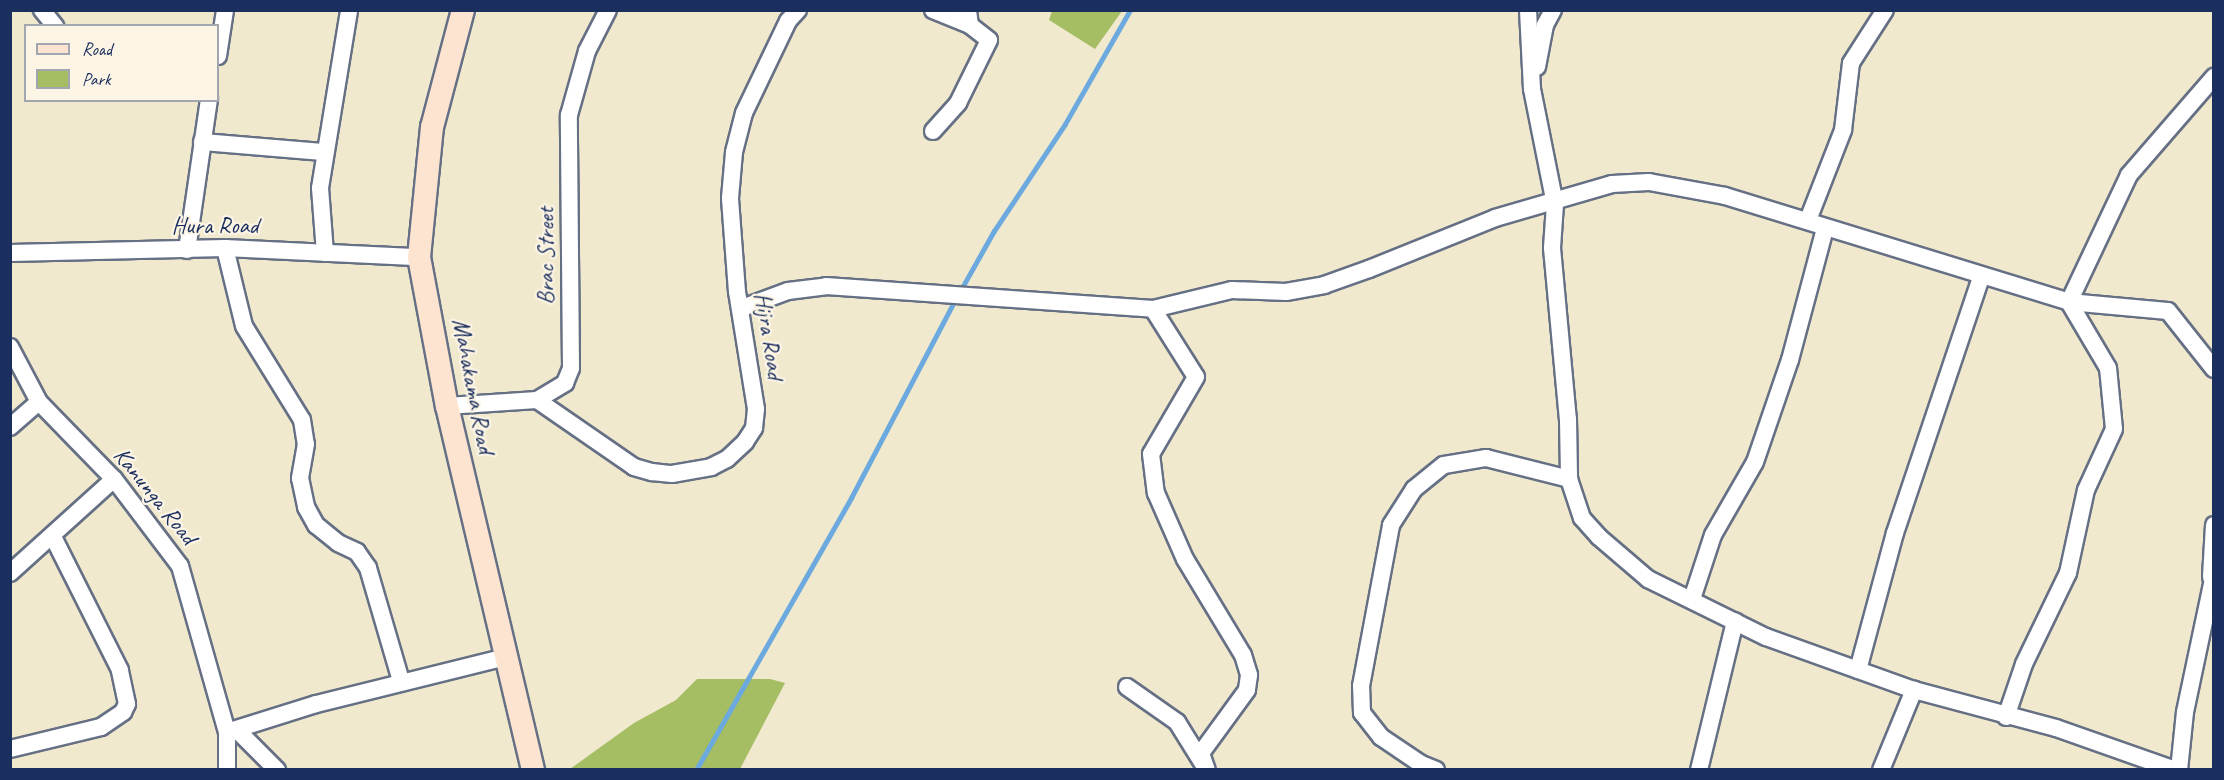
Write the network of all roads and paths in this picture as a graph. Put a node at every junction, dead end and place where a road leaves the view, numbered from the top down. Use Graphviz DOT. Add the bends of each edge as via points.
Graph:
graph roads {
  1 [pos="42,10"];
  2 [pos="225,10"];
  3 [pos="349,10"];
  4 [pos="463,10"];
  5 [pos="608,10"];
  6 [pos="798,10"];
  7 [pos="933,10"];
  8 [pos="1528,10"];
  9 [pos="1553,10"];
  10 [pos="1885,10"];
  11 [pos="969,18"];
  12 [pos="53,24"];
  13 [pos="220,32"];
  14 [pos="2214,77"];
  15 [pos="1532,88"];
  16 [pos="209,102"];
  17 [pos="933,131"];
  18 [pos="202,142"];
  19 [pos="324,152"];
  20 [pos="1555,204"];
  21 [pos="1808,220"];
  22 [pos="1825,228"];
  23 [pos="225,248"];
  24 [pos="187,250"];
  25 [pos="10,253"];
  26 [pos="325,253"];
  27 [pos="419,257"];
  28 [pos="1981,277"];
  29 [pos="2069,302"];
  30 [pos="742,308"];
  31 [pos="1153,309"];
  32 [pos="10,347"];
  33 [pos="2214,369"];
  34 [pos="537,400"];
  35 [pos="39,402"];
  36 [pos="447,406"];
  37 [pos="10,427"];
  38 [pos="114,479"];
  39 [pos="1569,479"];
  40 [pos="2214,525"];
  41 [pos="53,537"];
  42 [pos="10,573"];
  43 [pos="2212,575"];
  44 [pos="1692,600"];
  45 [pos="1735,621"];
  46 [pos="506,657"];
  47 [pos="1858,670"];
  48 [pos="401,681"];
  49 [pos="1127,687"];
  50 [pos="1914,690"];
  51 [pos="2006,717"];
  52 [pos="232,731"];
  53 [pos="1392,744"];
  54 [pos="10,750"];
  55 [pos="226,770"];
  56 [pos="277,770"];
  57 [pos="533,770"];
  58 [pos="1207,770"];
  59 [pos="1404,770"];
  60 [pos="1436,770"];
  61 [pos="1699,770"];
  62 [pos="1881,770"];
  63 [pos="2177,770"];
  1 -- 12 [label="street"];
  2 -- 13 [label="street"];
  3 -- 19 [label="street"];
  4 -- 27 [label="street, Mahakama Road" via="432,127"];
  5 -- 34 [label="street, Brac Street" via="587,51 569,115 571,368 558,390"];
  6 -- 30 [label="street, Hijra Road" via="744,113 734,152 730,198 737,292"];
  7 -- 11 [label="street"];
  8 -- 15 [label="street"];
  9 -- 15 [label="street" via="1545,25"];
  10 -- 21 [label="street" via="1851,63 1845,86 1843,130"];
  11 -- 17 [label="street" via="989,40 958,103"];
  14 -- 29 [label="street" via="2129,175"];
  15 -- 20 [label="street"];
  16 -- 18 [label="street"];
  18 -- 19 [label="street"];
  18 -- 24 [label="street"];
  19 -- 26 [label="street" via="319,218"];
  20 -- 21 [label="street" via="1612,184 1649,182 1686,185"];
  20 -- 31 [label="street" via="1495,218 1323,285 1286,292 1232,290"];
  20 -- 39 [label="street" via="1552,248 1568,419"];
  21 -- 22 [label="street"];
  22 -- 28 [label="street"];
  22 -- 44 [label="street" via="1790,360 1755,462 1713,535"];
  23 -- 24 [label="street, Hura Road"];
  23 -- 26 [label="street, Hura Road"];
  23 -- 48 [label="street" via="244,326 302,420 306,444 300,478 306,507 316,525 357,552 368,568"];
  24 -- 25 [label="street, Hura Road"];
  26 -- 27 [label="street, Hura Road"];
  27 -- 36 [label="street, Mahakama Road"];
  28 -- 29 [label="street"];
  28 -- 47 [label="street" via="1895,533"];
  29 -- 33 [label="street" via="2168,311"];
  29 -- 51 [label="street" via="2108,368 2114,429 2086,490 2068,573 2024,664"];
  30 -- 31 [label="street" via="788,291 826,286"];
  30 -- 34 [label="street, Hijra Road" via="756,409 754,428 727,459 711,467 672,474 634,467"];
  31 -- 58 [label="street" via="1196,377 1151,453 1156,494 1185,560 1243,655 1249,675 1247,690 1200,753"];
  32 -- 35 [label="street, Kanunga Road"];
  34 -- 36 [label="street, Brac Street"];
  35 -- 37 [label="street"];
  35 -- 38 [label="street, Kanunga Road"];
  36 -- 46 [label="street, Mahakama Road"];
  38 -- 41 [label="street"];
  38 -- 52 [label="street, Kanunga Road" via="180,566"];
  39 -- 44 [label="street" via="1582,518 1619,558 1648,579"];
  39 -- 53 [label="street" via="1508,462 1463,460 1432,472 1399,509 1391,525 1361,686 1362,713"];
  40 -- 43 [label="street"];
  41 -- 42 [label="street"];
  41 -- 54 [label="street" via="120,670 127,704 123,712 101,727"];
  43 -- 63 [label="street"];
  44 -- 45 [label="street"];
  45 -- 47 [label="street" via="1766,637"];
  45 -- 61 [label="street"];
  46 -- 48 [label="street"];
  46 -- 57 [label="street, Mahakama Road"];
  47 -- 50 [label="street"];
  48 -- 52 [label="street"];
  49 -- 58 [label="street" via="1177,722"];
  50 -- 51 [label="street"];
  50 -- 62 [label="street"];
  51 -- 63 [label="street" via="2056,728"];
  52 -- 55 [label="street, Kanunga Road"];
  52 -- 56 [label="street"];
  53 -- 59 [label="street"];
  53 -- 60 [label="street"];
}
